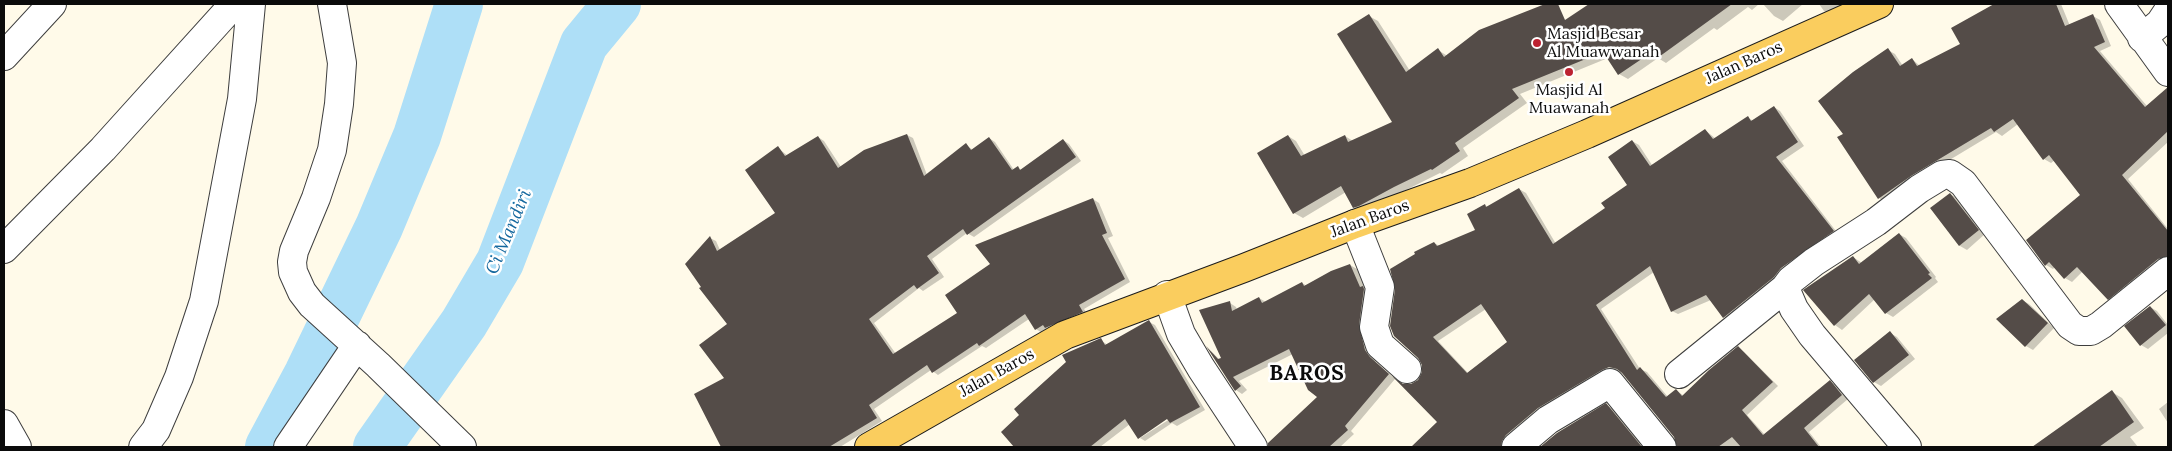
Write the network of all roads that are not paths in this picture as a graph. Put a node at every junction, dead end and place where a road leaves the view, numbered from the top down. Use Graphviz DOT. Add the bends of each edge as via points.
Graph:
graph roads {
  1 [pos="52,4"];
  2 [pos="234,4"];
  3 [pos="251,4"];
  4 [pos="332,4"];
  5 [pos="1879,4"];
  6 [pos="2119,4"];
  7 [pos="2168,11"];
  8 [pos="2142,38"];
  9 [pos="4,56"];
  10 [pos="2168,72"];
  11 [pos="1355,224"];
  12 [pos="4,249"];
  13 [pos="2168,271"];
  14 [pos="1785,288"];
  15 [pos="1167,296"];
  16 [pos="349,338"];
  17 [pos="1407,369"];
  18 [pos="1679,374"];
  19 [pos="4,424"];
  20 [pos="872,446"];
  21 [pos="17,447"];
  22 [pos="143,447"];
  23 [pos="288,447"];
  24 [pos="462,447"];
  25 [pos="1253,447"];
  26 [pos="1516,447"];
  27 [pos="1662,447"];
  28 [pos="1907,447"];
  1 -- 9 [label="street"];
  2 -- 12 [label="street" via="103,149"];
  3 -- 22 [label="street" via="242,99 204,301 179,377 156,430"];
  4 -- 16 [label="street" via="342,62 332,150 292,262 302,292"];
  5 -- 11 [label="main road, Jalan Baros" via="1506,168"];
  6 -- 8 [label="street"];
  7 -- 8 [label="street" via="2160,23"];
  8 -- 10 [label="street"];
  11 -- 15 [label="main road, Jalan Baros"];
  11 -- 17 [label="street" via="1380,287 1374,327 1380,345"];
  13 -- 14 [label="street" via="2101,325 2091,331 2079,331 2070,325 1963,183 1950,174 1942,175 1919,189 1876,222 1814,262"];
  14 -- 18 [label="street"];
  14 -- 28 [label="street" via="1794,309 1812,335"];
  15 -- 20 [label="main road, Jalan Baros" via="1065,335"];
  15 -- 25 [label="street" via="1181,334"];
  16 -- 23 [label="street"];
  16 -- 24 [label="street"];
  19 -- 21 [label="street"];
  26 -- 27 [label="street" via="1548,420 1610,383"];
}
